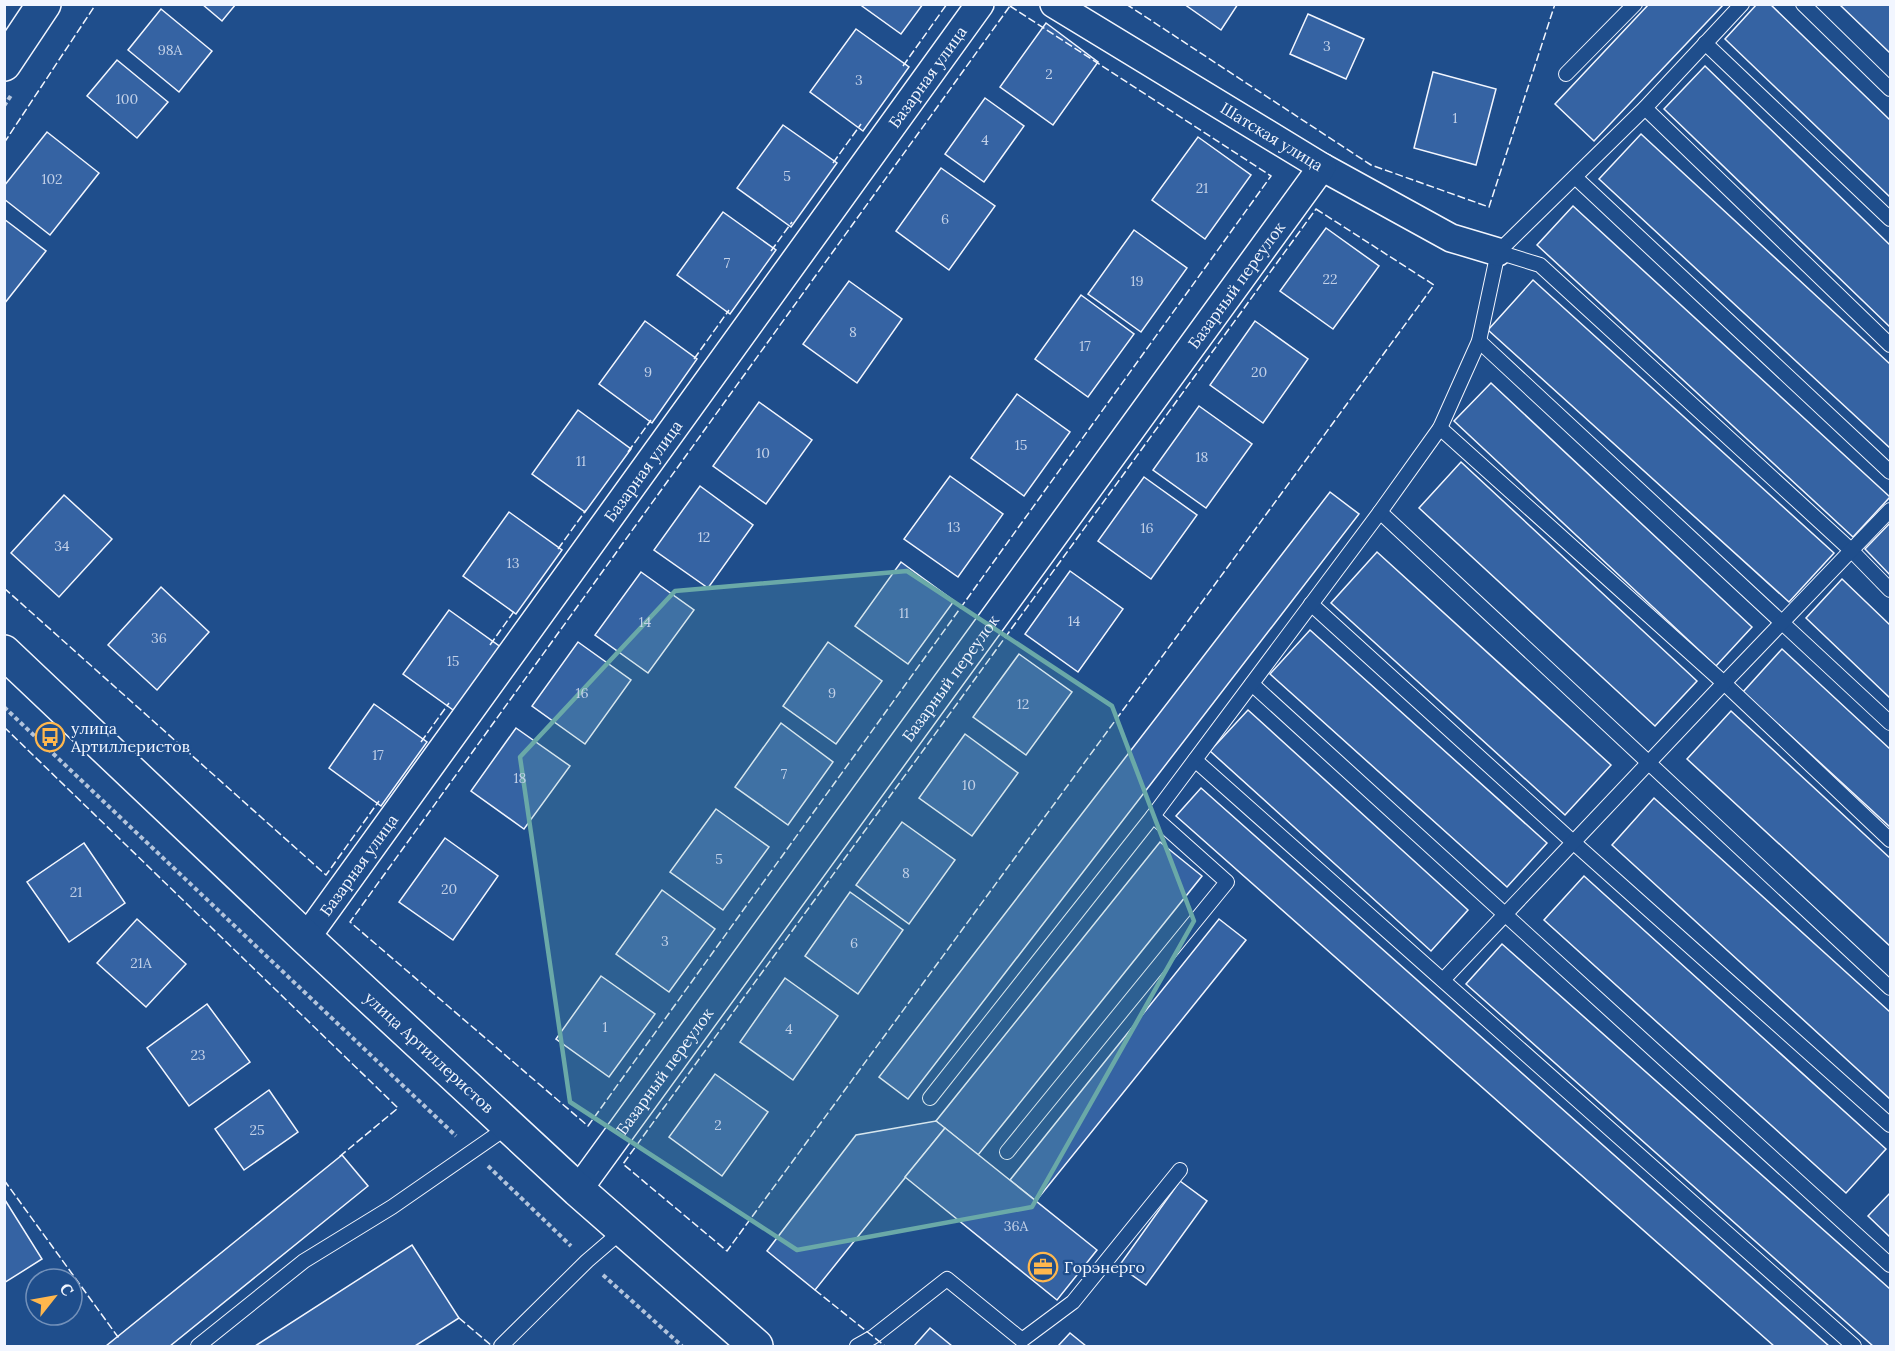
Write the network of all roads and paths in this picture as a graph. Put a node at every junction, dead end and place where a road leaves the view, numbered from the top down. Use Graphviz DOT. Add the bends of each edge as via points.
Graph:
graph roads {
  1 [pos="44,4"];
  2 [pos="981,4"];
  3 [pos="1054,4"];
  4 [pos="1635,4"];
  5 [pos="1742,4"];
  6 [pos="1803,4"];
  7 [pos="1705,43"];
  8 [pos="4,64"];
  9 [pos="1566,74"];
  10 [pos="1890,89"];
  11 [pos="1645,108"];
  12 [pos="1322,167"];
  13 [pos="1575,177"];
  14 [pos="1890,219"];
  15 [pos="1498,252"];
  16 [pos="1479,340"];
  17 [pos="1890,345"];
  18 [pos="1440,428"];
  19 [pos="1890,472"];
  20 [pos="1890,510"];
  21 [pos="1380,512"];
  22 [pos="1852,550"];
  23 [pos="1890,590"];
  24 [pos="1311,604"];
  25 [pos="1782,623"];
  26 [pos="4,652"];
  27 [pos="1724,683"];
  28 [pos="1252,684"];
  29 [pos="4,707"];
  30 [pos="1890,723"];
  31 [pos="1195,760"];
  32 [pos="1649,764"];
  33 [pos="1153,816"];
  34 [pos="1890,840"];
  35 [pos="1573,842"];
  36 [pos="1506,913"];
  37 [pos="306,938"];
  38 [pos="1443,980"];
  39 [pos="1890,988"];
  40 [pos="930,1098"];
  41 [pos="1890,1125"];
  42 [pos="509,1126"];
  43 [pos="472,1152"];
  44 [pos="1007,1152"];
  45 [pos="1180,1170"];
  46 [pos="578,1190"];
  47 [pos="624,1230"];
  48 [pos="587,1261"];
  49 [pos="1890,1265"];
  50 [pos="198,1347"];
  51 [pos="501,1347"];
  52 [pos="682,1347"];
  53 [pos="756,1347"];
  54 [pos="856,1347"];
  55 [pos="1854,1347"];
  1 -- 8 [label="street"];
  2 -- 37 [label="street, Базарная улица"];
  3 -- 12 [label="street, Шатская улица"];
  4 -- 9 [label="lane"];
  5 -- 7 [label="lane"];
  6 -- 10 [label="lane"];
  7 -- 11 [label="lane"];
  7 -- 14 [label="lane"];
  11 -- 13 [label="lane"];
  11 -- 17 [label="lane"];
  12 -- 15 [label="street, Шатская улица" via="1451,238"];
  12 -- 46 [label="street, Базарный переулок"];
  13 -- 15 [label="lane"];
  13 -- 19 [label="lane"];
  15 -- 16 [label="lane"];
  15 -- 22 [label="lane" via="1540,265"];
  16 -- 18 [label="lane"];
  16 -- 25 [label="lane"];
  18 -- 21 [label="lane"];
  18 -- 27 [label="lane"];
  20 -- 22 [label="lane"];
  21 -- 24 [label="lane"];
  21 -- 32 [label="lane"];
  22 -- 23 [label="lane"];
  22 -- 25 [label="lane"];
  24 -- 28 [label="lane"];
  24 -- 35 [label="lane"];
  25 -- 27 [label="lane"];
  25 -- 30 [label="lane"];
  26 -- 37 [label="street, улица Артиллеристов"];
  27 -- 32 [label="lane"];
  27 -- 34 [label="lane"];
  28 -- 31 [label="lane"];
  28 -- 36 [label="lane"];
  29 -- 43 [label="path"];
  31 -- 33 [label="lane"];
  31 -- 38 [label="lane"];
  32 -- 35 [label="lane"];
  32 -- 39 [label="lane"];
  33 -- 40 [label="lane"];
  33 -- 44 [label="lane" via="1227,882"];
  35 -- 36 [label="lane"];
  35 -- 41 [label="lane"];
  36 -- 38 [label="lane"];
  36 -- 49 [label="lane"];
  37 -- 42 [label="street, улица Артиллеристов"];
  38 -- 55 [label="lane"];
  42 -- 43 [label="lane"];
  42 -- 46 [label="street, улица Артиллеристов"];
  43 -- 48 [label="path"];
  43 -- 50 [label="lane" via="392,1208 304,1261"];
  45 -- 54 [label="lane" via="1073,1302 1022,1340 947,1279"];
  46 -- 47 [label="street, улица Артиллеристов"];
  47 -- 48 [label="lane"];
  47 -- 53 [label="street, улица Артиллеристов"];
  48 -- 51 [label="lane"];
  48 -- 52 [label="path"];
}
